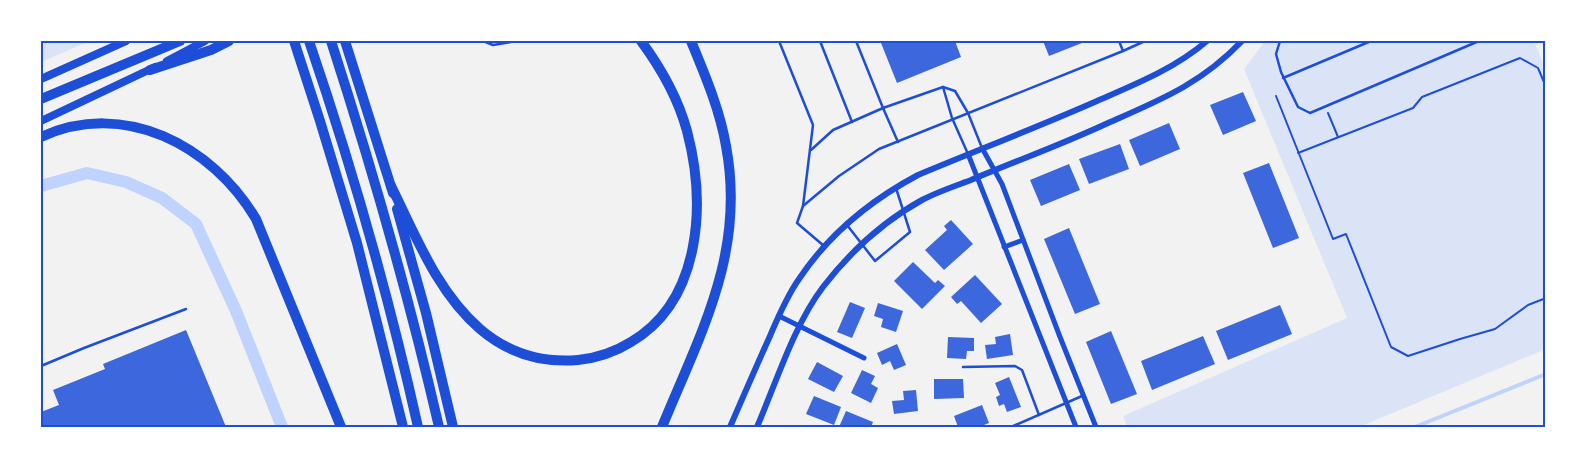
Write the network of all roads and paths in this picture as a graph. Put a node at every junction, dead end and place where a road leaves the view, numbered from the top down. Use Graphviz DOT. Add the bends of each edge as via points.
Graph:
graph roads {
  1 [pos="126,41"];
  2 [pos="180,41"];
  3 [pos="205,41"];
  4 [pos="229,41"];
  5 [pos="331,41"];
  6 [pos="345,41"];
  7 [pos="483,41"];
  8 [pos="517,41"];
  9 [pos="641,41"];
  10 [pos="691,41"];
  11 [pos="779,41"];
  12 [pos="820,41"];
  13 [pos="856,41"];
  14 [pos="1119,41"];
  15 [pos="1145,41"];
  16 [pos="1207,41"];
  17 [pos="1242,41"];
  18 [pos="1276,41"];
  19 [pos="1371,41"];
  20 [pos="1479,41"];
  21 [pos="1280,42"];
  22 [pos="309,43"];
  23 [pos="296,45"];
  24 [pos="1122,51"];
  25 [pos="150,70"];
  26 [pos="1283,78"];
  27 [pos="41,79"];
  28 [pos="943,87"];
  29 [pos="1546,87"];
  30 [pos="1276,96"];
  31 [pos="41,99"];
  32 [pos="1326,106"];
  33 [pos="883,108"];
  34 [pos="968,113"];
  35 [pos="952,118"];
  36 [pos="41,121"];
  37 [pos="852,122"];
  38 [pos="41,137"];
  39 [pos="1338,137"];
  40 [pos="898,142"];
  41 [pos="982,148"];
  42 [pos="810,151"];
  43 [pos="1298,153"];
  44 [pos="968,154"];
  45 [pos="994,170"];
  46 [pos="976,177"];
  47 [pos="391,186"];
  48 [pos="896,187"];
  49 [pos="803,206"];
  50 [pos="903,212"];
  51 [pos="846,224"];
  52 [pos="1023,240"];
  53 [pos="862,244"];
  54 [pos="824,246"];
  55 [pos="1004,247"];
  56 [pos="1546,298"];
  57 [pos="186,309"];
  58 [pos="779,316"];
  59 [pos="800,325"];
  60 [pos="864,358"];
  61 [pos="41,366"];
  62 [pos="963,368"];
  63 [pos="1084,396"];
  64 [pos="1066,403"];
  65 [pos="1039,415"];
  66 [pos="341,427"];
  67 [pos="403,427"];
  68 [pos="418,427"];
  69 [pos="439,427"];
  70 [pos="453,427"];
  71 [pos="662,427"];
  72 [pos="730,427"];
  73 [pos="757,427"];
  74 [pos="1011,427"];
  75 [pos="1076,427"];
  76 [pos="1096,427"];
  1 -- 27 [label="main road"];
  2 -- 31 [label="highway"];
  3 -- 25 [label="main road"];
  4 -- 25 [label="highway"];
  5 -- 69 [label="highway" via="386,222"];
  6 -- 47 [label="highway"];
  7 -- 8 [label="lane" via="493,46"];
  9 -- 47 [label="highway" via="669,86 687,129 694,162 696,212 690,260 679,290 657,322 630,343 598,356 561,361 526,355 492,338 473,322 445,289"];
  10 -- 71 [label="highway" via="715,103 726,145 731,196 730,229 715,298"];
  11 -- 42 [label="lane" via="813,125"];
  12 -- 37 [label="lane"];
  13 -- 33 [label="lane"];
  14 -- 24 [label="lane"];
  15 -- 24 [label="lane"];
  16 -- 41 [label="street" via="1162,72"];
  17 -- 45 [label="street" via="1194,83"];
  18 -- 21 [label="lane"];
  19 -- 26 [label="lane"];
  20 -- 32 [label="lane"];
  21 -- 26 [label="lane" via="1276,54"];
  22 -- 68 [label="highway" via="387,301"];
  23 -- 67 [label="highway" via="356,243"];
  24 -- 34 [label="lane"];
  25 -- 36 [label="main road"];
  26 -- 32 [label="lane" via="1298,107 1310,113"];
  28 -- 33 [label="lane"];
  28 -- 34 [label="lane" via="955,91"];
  28 -- 35 [label="lane"];
  29 -- 39 [label="path" via="1538,68 1520,58 1422,97 1413,108"];
  30 -- 43 [label="path"];
  32 -- 39 [label="path"];
  33 -- 37 [label="lane"];
  33 -- 40 [label="lane"];
  34 -- 35 [label="lane"];
  34 -- 41 [label="lane"];
  35 -- 40 [label="lane"];
  35 -- 44 [label="lane"];
  37 -- 42 [label="lane" via="833,130"];
  38 -- 66 [label="highway" via="77,126 129,127 171,140 214,167 241,196 256,219"];
  39 -- 43 [label="path"];
  40 -- 49 [label="lane" via="862,160"];
  41 -- 44 [label="street"];
  41 -- 45 [label="street"];
  42 -- 49 [label="lane"];
  43 -- 56 [label="path" via="1333,239 1346,234 1391,347 1408,356 1482,334 1494,330 1528,305"];
  44 -- 46 [label="street"];
  44 -- 48 [label="street"];
  45 -- 46 [label="street"];
  45 -- 52 [label="street"];
  46 -- 50 [label="street" via="924,199"];
  46 -- 55 [label="street"];
  47 -- 70 [label="highway"];
  48 -- 50 [label="lane"];
  48 -- 51 [label="street"];
  49 -- 54 [label="lane" via="797,223"];
  50 -- 53 [label="street"];
  50 -- 53 [label="lane" via="910,232 875,261"];
  51 -- 53 [label="lane"];
  51 -- 54 [label="street"];
  52 -- 55 [label="street"];
  52 -- 63 [label="street"];
  53 -- 59 [label="street" via="823,287"];
  54 -- 58 [label="street" via="798,279"];
  55 -- 64 [label="street"];
  57 -- 61 [label="lane"];
  58 -- 59 [label="street"];
  58 -- 72 [label="street"];
  59 -- 60 [label="street"];
  59 -- 73 [label="street"];
  62 -- 65 [label="lane" via="1016,366 1022,370"];
  63 -- 64 [label="lane"];
  63 -- 76 [label="street"];
  64 -- 65 [label="lane"];
  64 -- 75 [label="street"];
  65 -- 74 [label="lane"];
}
